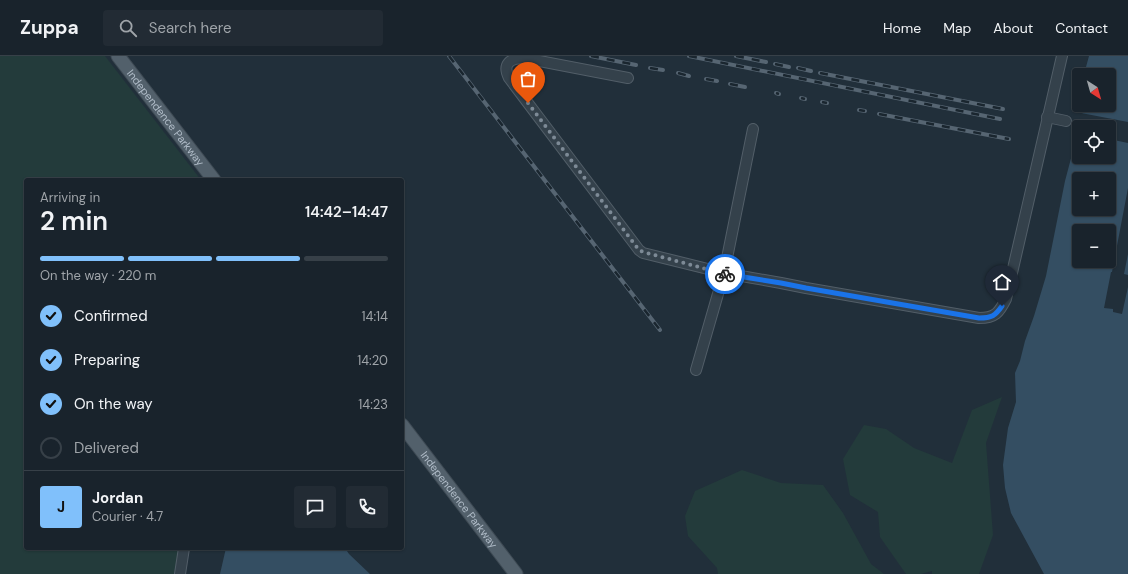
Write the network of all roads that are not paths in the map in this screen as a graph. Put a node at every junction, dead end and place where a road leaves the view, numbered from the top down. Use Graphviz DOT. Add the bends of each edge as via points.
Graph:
graph roads {
  1 [pos="118,56"];
  2 [pos="1062,56"];
  3 [pos="628,78"];
  4 [pos="1048,117"];
  5 [pos="1066,121"];
  6 [pos="753,130"];
  7 [pos="212,178"];
  8 [pos="724,274"];
  9 [pos="696,370"];
  10 [pos="404,428"];
  11 [pos="184,550"];
  12 [pos="180,574"];
  13 [pos="516,574"];
  1 -- 7 [label="main road, Independence Parkway"];
  2 -- 4 [label="street"];
  3 -- 8 [label="street" via="524,58 512,60 506,68 509,78 639,250"];
  4 -- 5 [label="street"];
  4 -- 8 [label="street" via="1006,299 994,316 979,318"];
  6 -- 8 [label="street"];
  8 -- 9 [label="street"];
  10 -- 13 [label="main road, Independence Parkway"];
  11 -- 12 [label="street"];
}
